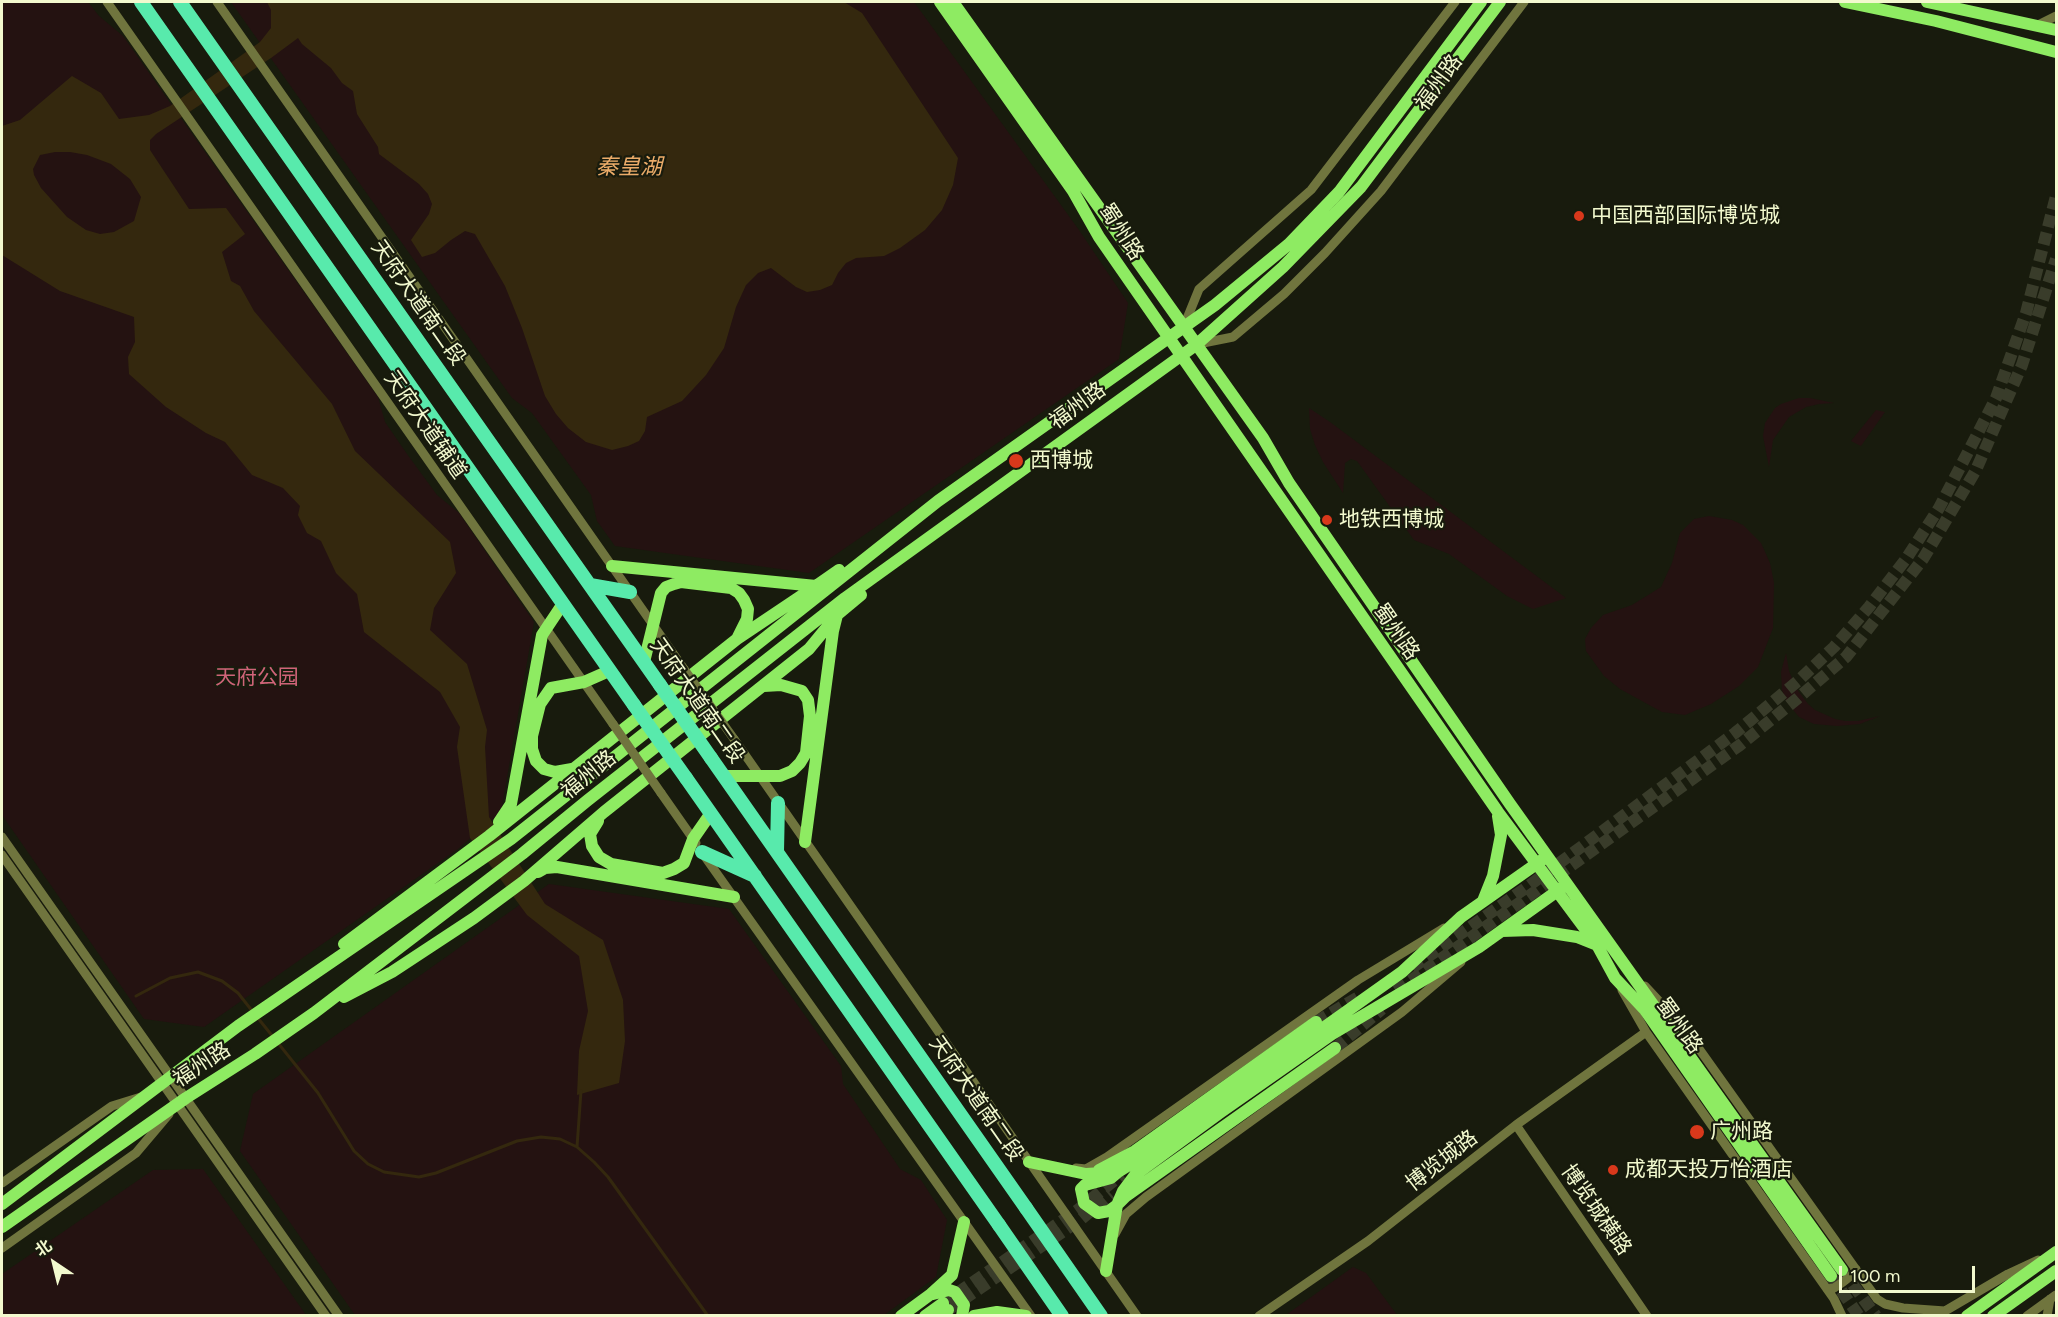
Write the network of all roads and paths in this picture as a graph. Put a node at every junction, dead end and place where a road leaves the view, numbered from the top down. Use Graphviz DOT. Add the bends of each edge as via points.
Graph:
graph roads {
  1 [pos="107,2"];
  2 [pos="141,2"];
  3 [pos="180,2"];
  4 [pos="217,2"];
  5 [pos="940,2"];
  6 [pos="953,2"];
  7 [pos="1455,2"];
  8 [pos="1481,2"];
  9 [pos="1500,2"];
  10 [pos="1524,2"];
  11 [pos="1845,2"];
  12 [pos="1927,2"];
  13 [pos="2056,16"];
  14 [pos="2037,25"];
  15 [pos="2056,30"];
  16 [pos="2056,52"];
  17 [pos="1184,327"];
  18 [pos="1170,338"];
  19 [pos="1196,345"];
  20 [pos="1182,355"];
  21 [pos="938,501"];
  22 [pos="941,529"];
  23 [pos="612,566"];
  24 [pos="590,585"];
  25 [pos="816,586"];
  26 [pos="630,592"];
  27 [pos="562,605"];
  28 [pos="837,615"];
  29 [pos="653,624"];
  30 [pos="545,627"];
  31 [pos="737,639"];
  32 [pos="644,662"];
  33 [pos="609,671"];
  34 [pos="584,682"];
  35 [pos="764,686"];
  36 [pos="576,768"];
  37 [pos="724,776"];
  38 [pos="759,776"];
  39 [pos="778,802"];
  40 [pos="604,812"];
  41 [pos="1498,812"];
  42 [pos="711,813"];
  43 [pos="489,836"];
  44 [pos="2,837"];
  45 [pos="693,839"];
  46 [pos="805,842"];
  47 [pos="12,851"];
  48 [pos="777,851"];
  49 [pos="702,852"];
  50 [pos="1547,856"];
  51 [pos="2,857"];
  52 [pos="1536,863"];
  53 [pos="756,876"];
  54 [pos="524,881"];
  55 [pos="1563,887"];
  56 [pos="734,897"];
  57 [pos="1482,903"];
  58 [pos="1461,917"];
  59 [pos="1501,931"];
  60 [pos="1597,945"];
  61 [pos="1479,947"];
  62 [pos="1626,966"];
  63 [pos="1615,978"];
  64 [pos="295,986"];
  65 [pos="314,1013"];
  66 [pos="1316,1022"];
  67 [pos="1646,1032"];
  68 [pos="1335,1048"];
  69 [pos="172,1077"];
  70 [pos="149,1095"];
  71 [pos="181,1101"];
  72 [pos="1516,1125"];
  73 [pos="1029,1162"];
  74 [pos="1062,1168"];
  75 [pos="1118,1172"];
  76 [pos="1086,1174"];
  77 [pos="2,1183"];
  78 [pos="2,1204"];
  79 [pos="1117,1205"];
  80 [pos="964,1222"];
  81 [pos="2,1227"];
  82 [pos="1112,1238"];
  83 [pos="2,1248"];
  84 [pos="2056,1252"];
  85 [pos="1856,1269"];
  86 [pos="1106,1271"];
  87 [pos="2056,1271"];
  88 [pos="1827,1289"];
  89 [pos="931,1294"];
  90 [pos="2053,1297"];
  91 [pos="944,1309"];
  92 [pos="1941,1313"];
  93 [pos="326,1316"];
  94 [pos="339,1316"];
  95 [pos="901,1316"];
  96 [pos="925,1316"];
  97 [pos="962,1316"];
  98 [pos="974,1316"];
  99 [pos="1028,1316"];
  100 [pos="1062,1316"];
  101 [pos="1101,1316"];
  102 [pos="1137,1316"];
  103 [pos="1259,1316"];
  104 [pos="1647,1316"];
  105 [pos="1842,1316"];
  106 [pos="1967,1316"];
  107 [pos="1993,1316"];
  108 [pos="2027,1316"];
  109 [pos="2047,1316"];
  1 -- 30 [label="street, 天府大道辅道"];
  2 -- 27 [label="highway"];
  3 -- 24 [label="highway, 天府大道南二段"];
  4 -- 23 [label="street"];
  5 -- 18 [label="main road, 蜀州路"];
  6 -- 17 [label="main road, 蜀州路"];
  7 -- 17 [label="street, 福州路" via="1311,190 1198,289"];
  8 -- 17 [label="main road, 福州路" via="1339,192 1288,244"];
  9 -- 19 [label="main road, 福州路" via="1361,187 1283,267"];
  10 -- 19 [label="street, 福州路" via="1381,191 1325,253 1233,338"];
  11 -- 16 [label="main road"];
  12 -- 14 [label="main road"];
  13 -- 14 [label="street"];
  14 -- 15 [label="main road"];
  17 -- 18 [label="main road, 福州路"];
  17 -- 19 [label="main road, 蜀州路"];
  18 -- 20 [label="main road, 蜀州路"];
  18 -- 21 [label="main road, 福州路"];
  19 -- 20 [label="main road, 福州路"];
  19 -- 50 [label="main road, 蜀州路"];
  20 -- 22 [label="main road, 福州路"];
  20 -- 41 [label="main road, 蜀州路"];
  21 -- 25 [label="main road"];
  21 -- 64 [label="main road, 福州路" via="511,839"];
  22 -- 28 [label="main road"];
  22 -- 65 [label="main road, 福州路" via="844,598 522,854"];
  23 -- 25 [label="main road"];
  23 -- 26 [label="street"];
  24 -- 26 [label="highway"];
  24 -- 32 [label="highway, 天府大道南二段"];
  25 -- 31 [label="main road"];
  26 -- 29 [label="street"];
  27 -- 30 [label="main road"];
  27 -- 33 [label="highway"];
  28 -- 35 [label="main road" via="809,649"];
  28 -- 46 [label="main road"];
  29 -- 31 [label="main road" via="666,587 681,582 730,588 739,593 748,609"];
  29 -- 32 [label="main road"];
  29 -- 38 [label="street, bridge"];
  30 -- 34 [label="street, 天府大道辅道"];
  30 -- 43 [label="main road" via="511,804"];
  31 -- 36 [label="main road"];
  32 -- 37 [label="highway, 天府大道南二段, bridge"];
  33 -- 34 [label="main road"];
  33 -- 42 [label="highway, bridge"];
  34 -- 36 [label="main road" via="547,692 532,736 532,749 544,770"];
  34 -- 45 [label="street, 天府大道辅道, bridge"];
  35 -- 38 [label="main road" via="781,685 802,691 810,716 806,753 800,763 780,776"];
  35 -- 40 [label="main road"];
  36 -- 43 [label="main road"];
  37 -- 38 [label="main road"];
  37 -- 48 [label="highway, 天府大道南二段"];
  38 -- 39 [label="street"];
  39 -- 46 [label="street"];
  39 -- 48 [label="highway"];
  40 -- 45 [label="main road" via="590,834 599,856 611,864 663,873 674,870 684,863"];
  40 -- 54 [label="main road"];
  41 -- 52 [label="main road, 蜀州路"];
  41 -- 57 [label="main road" via="1501,835 1493,876"];
  42 -- 45 [label="main road"];
  42 -- 53 [label="highway"];
  43 -- 64 [label="main road" via="363,928"];
  44 -- 47 [label="street"];
  45 -- 49 [label="street, 天府大道辅道"];
  46 -- 73 [label="street"];
  47 -- 51 [label="street"];
  47 -- 69 [label="street"];
  48 -- 101 [label="highway, 天府大道南二段, bridge"];
  49 -- 53 [label="highway"];
  49 -- 56 [label="street, 天府大道辅道"];
  50 -- 52 [label="main road"];
  50 -- 55 [label="main road, 蜀州路"];
  51 -- 71 [label="street" via="125,1031"];
  52 -- 55 [label="main road, 蜀州路"];
  52 -- 57 [label="main road"];
  53 -- 100 [label="highway, bridge"];
  54 -- 56 [label="main road" via="545,868 557,867"];
  54 -- 65 [label="main road" via="393,972"];
  55 -- 59 [label="main road"];
  55 -- 60 [label="main road, 蜀州路"];
  55 -- 62 [label="main road, 蜀州路"];
  56 -- 80 [label="street, 天府大道辅道"];
  57 -- 58 [label="main road"];
  58 -- 74 [label="street" via="1358,980 1107,1157 1086,1168"];
  58 -- 75 [label="main road" via="1402,972"];
  59 -- 60 [label="main road" via="1533,930 1577,937"];
  59 -- 61 [label="main road"];
  60 -- 63 [label="main road, 蜀州路"];
  61 -- 79 [label="main road" via="1332,1034 1221,1112 1135,1175"];
  61 -- 82 [label="street" via="1402,1012 1146,1197 1126,1214"];
  62 -- 63 [label="main road, 蜀州路" via="1837,1273 1645,1010"];
  62 -- 85 [label="street" via="1685,1029"];
  63 -- 67 [label="street"];
  64 -- 69 [label="main road, 福州路"];
  65 -- 71 [label="main road, 福州路"];
  66 -- 76 [label="main road" via="1135,1151"];
  67 -- 72 [label="street, 博览城路"];
  67 -- 88 [label="street"];
  68 -- 79 [label="main road"];
  69 -- 70 [label="main road, 福州路"];
  69 -- 71 [label="street"];
  70 -- 77 [label="street" via="112,1106"];
  70 -- 78 [label="main road, 福州路"];
  71 -- 81 [label="main road, 福州路"];
  71 -- 83 [label="street" via="136,1153"];
  71 -- 93 [label="street"];
  71 -- 94 [label="street"];
  72 -- 103 [label="street, 博览城路" via="1368,1241"];
  72 -- 104 [label="street, 博览城横路"];
  73 -- 74 [label="main road"];
  73 -- 86 [label="street"];
  74 -- 76 [label="main road"];
  75 -- 76 [label="main road"];
  75 -- 79 [label="main road" via="1081,1189 1084,1203 1098,1213"];
  79 -- 82 [label="main road"];
  80 -- 89 [label="main road" via="952,1275"];
  80 -- 99 [label="street, 天府大道辅道"];
  82 -- 86 [label="main road"];
  84 -- 92 [label="street" via="2008,1274"];
  84 -- 106 [label="main road"];
  85 -- 88 [label="street" via="1843,1282"];
  85 -- 92 [label="street" via="1885,1304"];
  86 -- 102 [label="street"];
  87 -- 107 [label="main road"];
  88 -- 105 [label="street"];
  89 -- 95 [label="main road"];
  89 -- 97 [label="main road" via="955,1292 964,1305"];
  90 -- 108 [label="street"];
  90 -- 109 [label="street"];
  91 -- 96 [label="main road"];
  98 -- 99 [label="main road" via="997,1312"];
}
